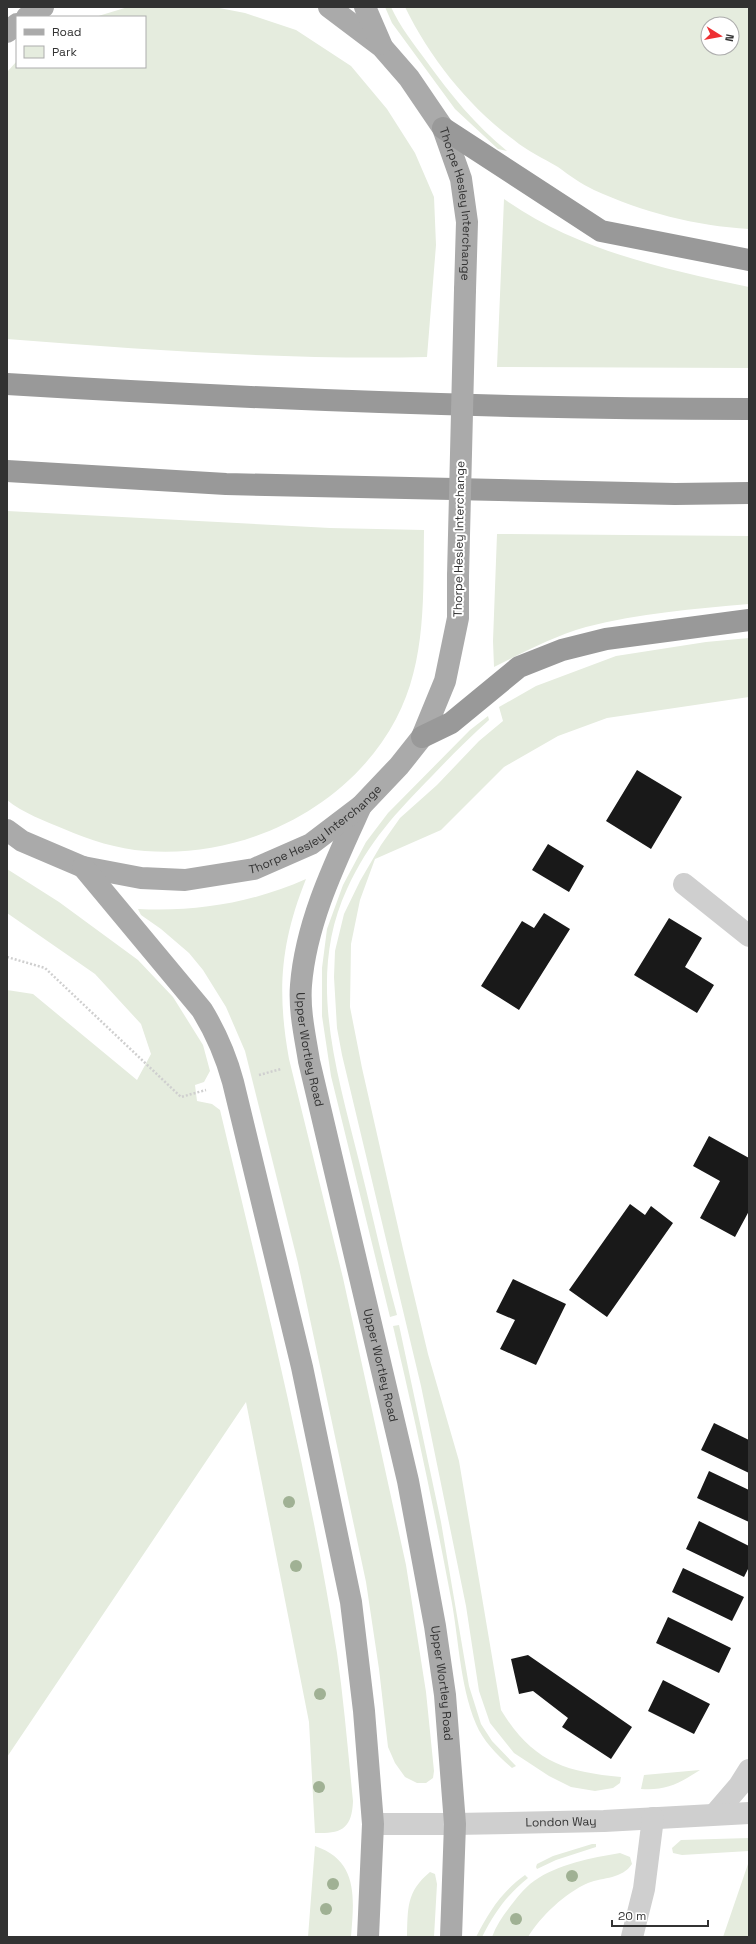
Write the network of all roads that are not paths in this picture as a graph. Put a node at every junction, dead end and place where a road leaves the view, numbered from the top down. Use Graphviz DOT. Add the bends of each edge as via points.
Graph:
graph roads {
  1 [pos="43,7"];
  2 [pos="329,7"];
  3 [pos="365,7"];
  4 [pos="30,16"];
  5 [pos="16,25"];
  6 [pos="7,32"];
  7 [pos="382,47"];
  8 [pos="443,128"];
  9 [pos="749,260"];
  10 [pos="7,384"];
  11 [pos="749,409"];
  12 [pos="7,471"];
  13 [pos="749,493"];
  14 [pos="749,620"];
  15 [pos="422,737"];
  16 [pos="361,806"];
  17 [pos="7,830"];
  18 [pos="84,867"];
  19 [pos="684,884"];
  20 [pos="749,936"];
  21 [pos="749,1770"];
  22 [pos="749,1813"];
  23 [pos="715,1814"];
  24 [pos="653,1818"];
  25 [pos="373,1824"];
  26 [pos="455,1824"];
  27 [pos="368,1937"];
  28 [pos="452,1937"];
  29 [pos="632,1937"];
  1 -- 4 [label="main road"];
  2 -- 7 [label="main road, Thorpe Hesley Interchange"];
  3 -- 7 [label="main road"];
  5 -- 6 [label="main road"];
  7 -- 8 [label="main road, Thorpe Hesley Interchange" via="409,78"];
  8 -- 9 [label="highway" via="601,231"];
  8 -- 15 [label="main road, Thorpe Hesley Interchange, bridge" via="461,179 467,222 458,618 445,681"];
  10 -- 11 [label="highway" via="204,396 640,409"];
  12 -- 13 [label="highway" via="226,484 667,494"];
  14 -- 15 [label="highway" via="606,639 562,650 519,668 451,723"];
  15 -- 16 [label="main road, Thorpe Hesley Interchange"];
  16 -- 18 [label="main road, Thorpe Hesley Interchange" via="311,844 254,869 184,880 141,878"];
  16 -- 26 [label="main road, Upper Wortley Road" via="333,867 305,950 301,986 303,1024 309,1061 391,1407 423,1556 445,1695"];
  17 -- 18 [label="main road, Thorpe Hesley Interchange" via="22,841"];
  18 -- 25 [label="main road" via="202,1010 224,1051 302,1368 351,1602 364,1711"];
  19 -- 20 [label="street"];
  21 -- 23 [label="street"];
  22 -- 23 [label="street, London Way"];
  23 -- 24 [label="street, London Way"];
  24 -- 26 [label="street, London Way"];
  24 -- 29 [label="street" via="644,1889"];
  25 -- 26 [label="street, London Way"];
  25 -- 27 [label="main road"];
  26 -- 28 [label="main road, Upper Wortley Road"];
}
